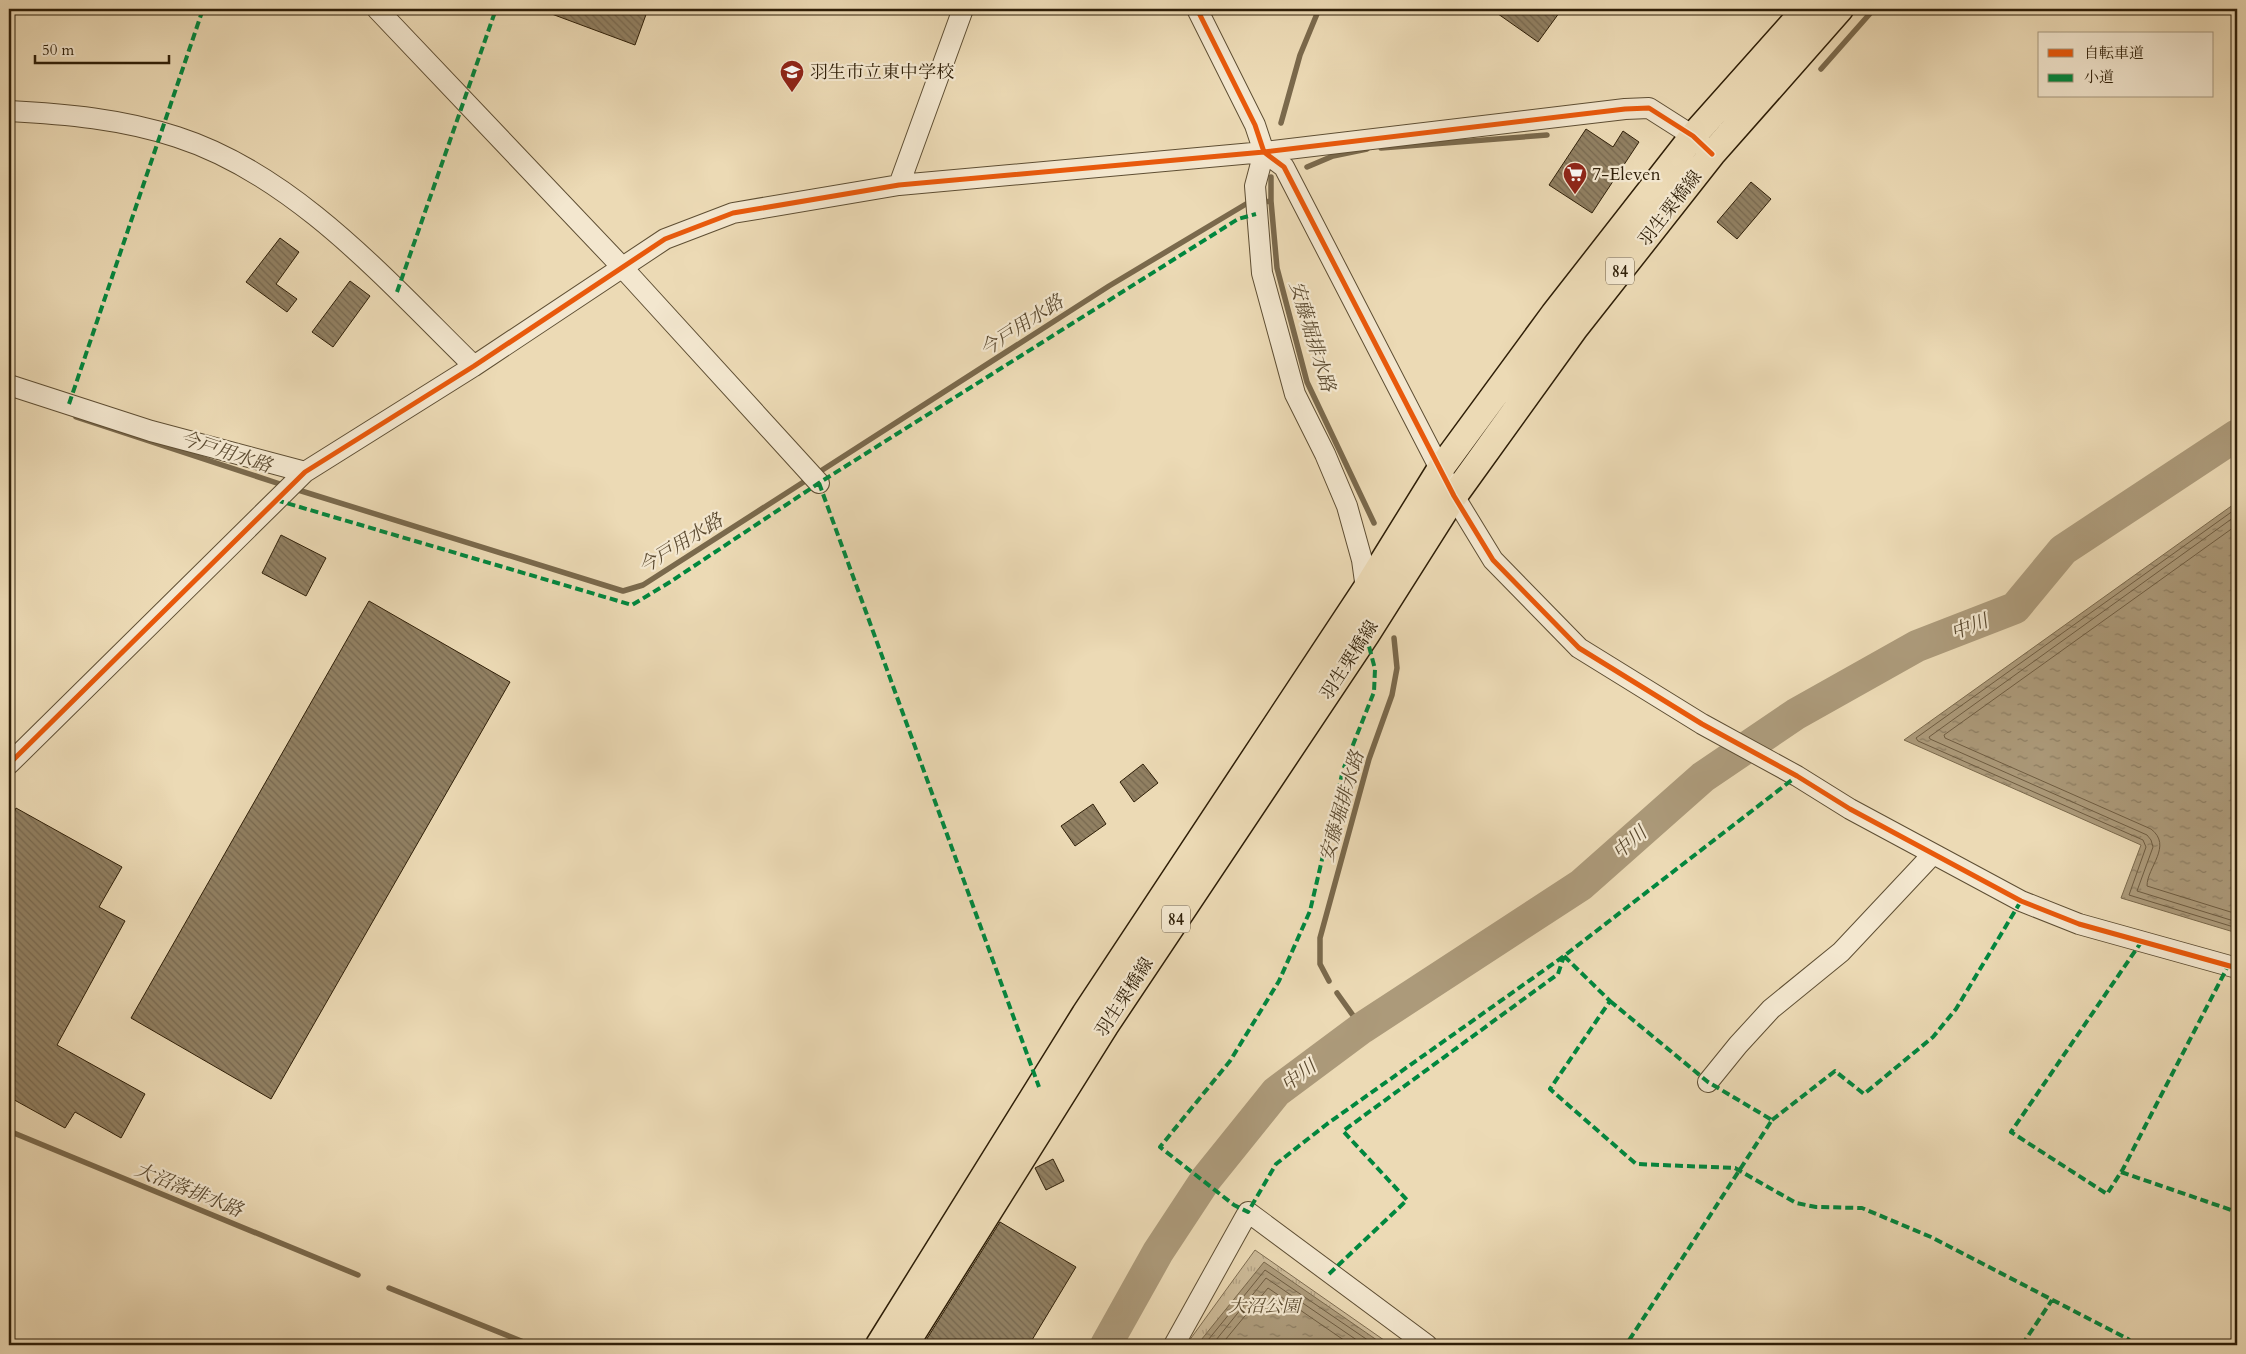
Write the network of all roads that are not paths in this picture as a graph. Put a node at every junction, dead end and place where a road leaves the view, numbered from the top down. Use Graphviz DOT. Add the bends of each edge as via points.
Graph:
graph roads {
  1 [pos="377,9"];
  2 [pos="963,9"];
  3 [pos="1197,9"];
  4 [pos="1806,9"];
  5 [pos="1840,9"];
  6 [pos="9,111"];
  7 [pos="1692,136"];
  8 [pos="1264,152"];
  9 [pos="1712,154"];
  10 [pos="899,185"];
  11 [pos="622,267"];
  12 [pos="474,366"];
  13 [pos="9,385"];
  14 [pos="1441,468"];
  15 [pos="305,472"];
  16 [pos="819,483"];
  17 [pos="1454,496"];
  18 [pos="1366,589"];
  19 [pos="9,764"];
  20 [pos="1933,854"];
  21 [pos="2237,968"];
  22 [pos="1708,1082"];
  23 [pos="879,1345"];
  24 [pos="905,1345"];
  25 [pos="1174,1345"];
  26 [pos="1427,1345"];
  1 -- 11 [label="street"];
  2 -- 10 [label="street"];
  3 -- 8 [label="street" via="1255,125"];
  4 -- 7 [label="main road, 羽生栗橋線 / 84"];
  5 -- 9 [label="main road, 羽生栗橋線 / 84"];
  6 -- 12 [label="street" via="122,122 178,137 217,153 286,192 362,257"];
  7 -- 8 [label="street" via="1649,108 1583,113"];
  7 -- 9 [label="street"];
  7 -- 14 [label="main road, 羽生栗橋線 / 84" via="1554,314"];
  8 -- 10 [label="street"];
  8 -- 14 [label="street" via="1284,167"];
  8 -- 18 [label="street" via="1255,186 1262,273 1295,394 1347,506 1362,560"];
  9 -- 17 [label="main road, 羽生栗橋線 / 84" via="1575,328"];
  10 -- 11 [label="street" via="734,213 665,239"];
  11 -- 12 [label="street"];
  11 -- 16 [label="street"];
  12 -- 15 [label="street"];
  13 -- 15 [label="street" via="151,431"];
  14 -- 17 [label="street"];
  14 -- 18 [label="main road, 羽生栗橋線 / 84"];
  15 -- 19 [label="street"];
  17 -- 20 [label="street" via="1493,560 1580,648 1702,724"];
  17 -- 24 [label="main road, 羽生栗橋線 / 84" via="1366,635 1105,1026"];
  18 -- 23 [label="main road, 羽生栗橋線 / 84" via="1085,1014"];
  20 -- 21 [label="street" via="2020,901 2079,924"];
  20 -- 22 [label="street" via="1841,952 1771,1009"];
  25 -- 26 [label="street" via="1248,1212"];
}
